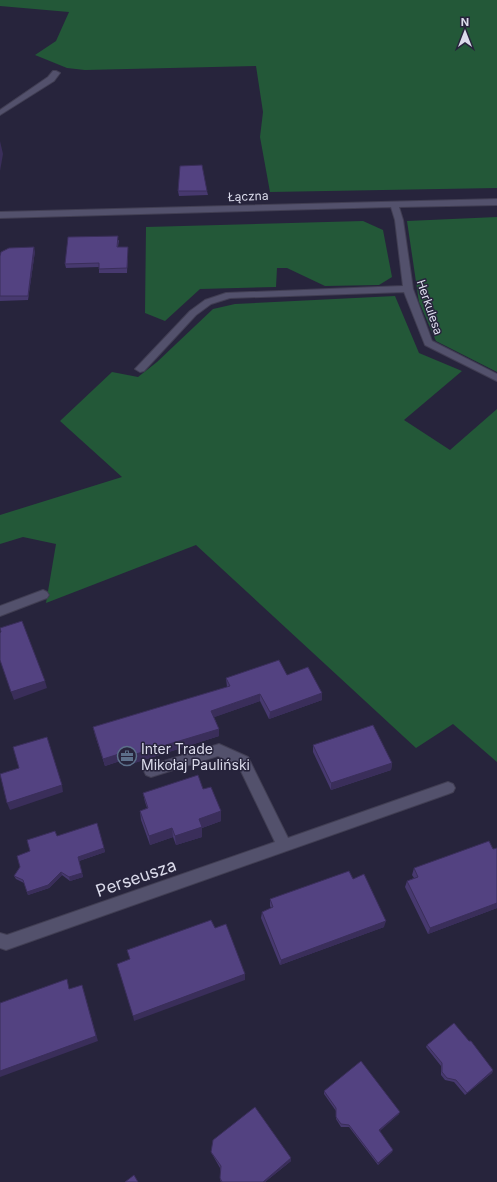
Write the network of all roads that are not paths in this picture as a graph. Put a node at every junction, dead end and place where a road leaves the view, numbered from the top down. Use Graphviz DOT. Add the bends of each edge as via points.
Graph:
graph roads {
  1 [pos="56,73"];
  2 [pos="0,113"];
  3 [pos="497,202"];
  4 [pos="394,204"];
  5 [pos="0,215"];
  6 [pos="408,289"];
  7 [pos="140,369"];
  8 [pos="497,378"];
  9 [pos="43,594"];
  10 [pos="0,611"];
  11 [pos="151,771"];
  12 [pos="448,788"];
  13 [pos="284,845"];
  14 [pos="0,940"];
  1 -- 2 [label="street"];
  3 -- 4 [label="street, Łączna"];
  4 -- 5 [label="street, Łączna"];
  4 -- 6 [label="street, Herkulesa" via="399,220"];
  6 -- 7 [label="street" via="228,295 208,302 193,313"];
  6 -- 8 [label="street, Herkulesa" via="428,343"];
  9 -- 10 [label="street"];
  11 -- 13 [label="street" via="219,750 244,762"];
  12 -- 13 [label="street, Perseusza"];
  13 -- 14 [label="street, Perseusza" via="6,943"];
}
